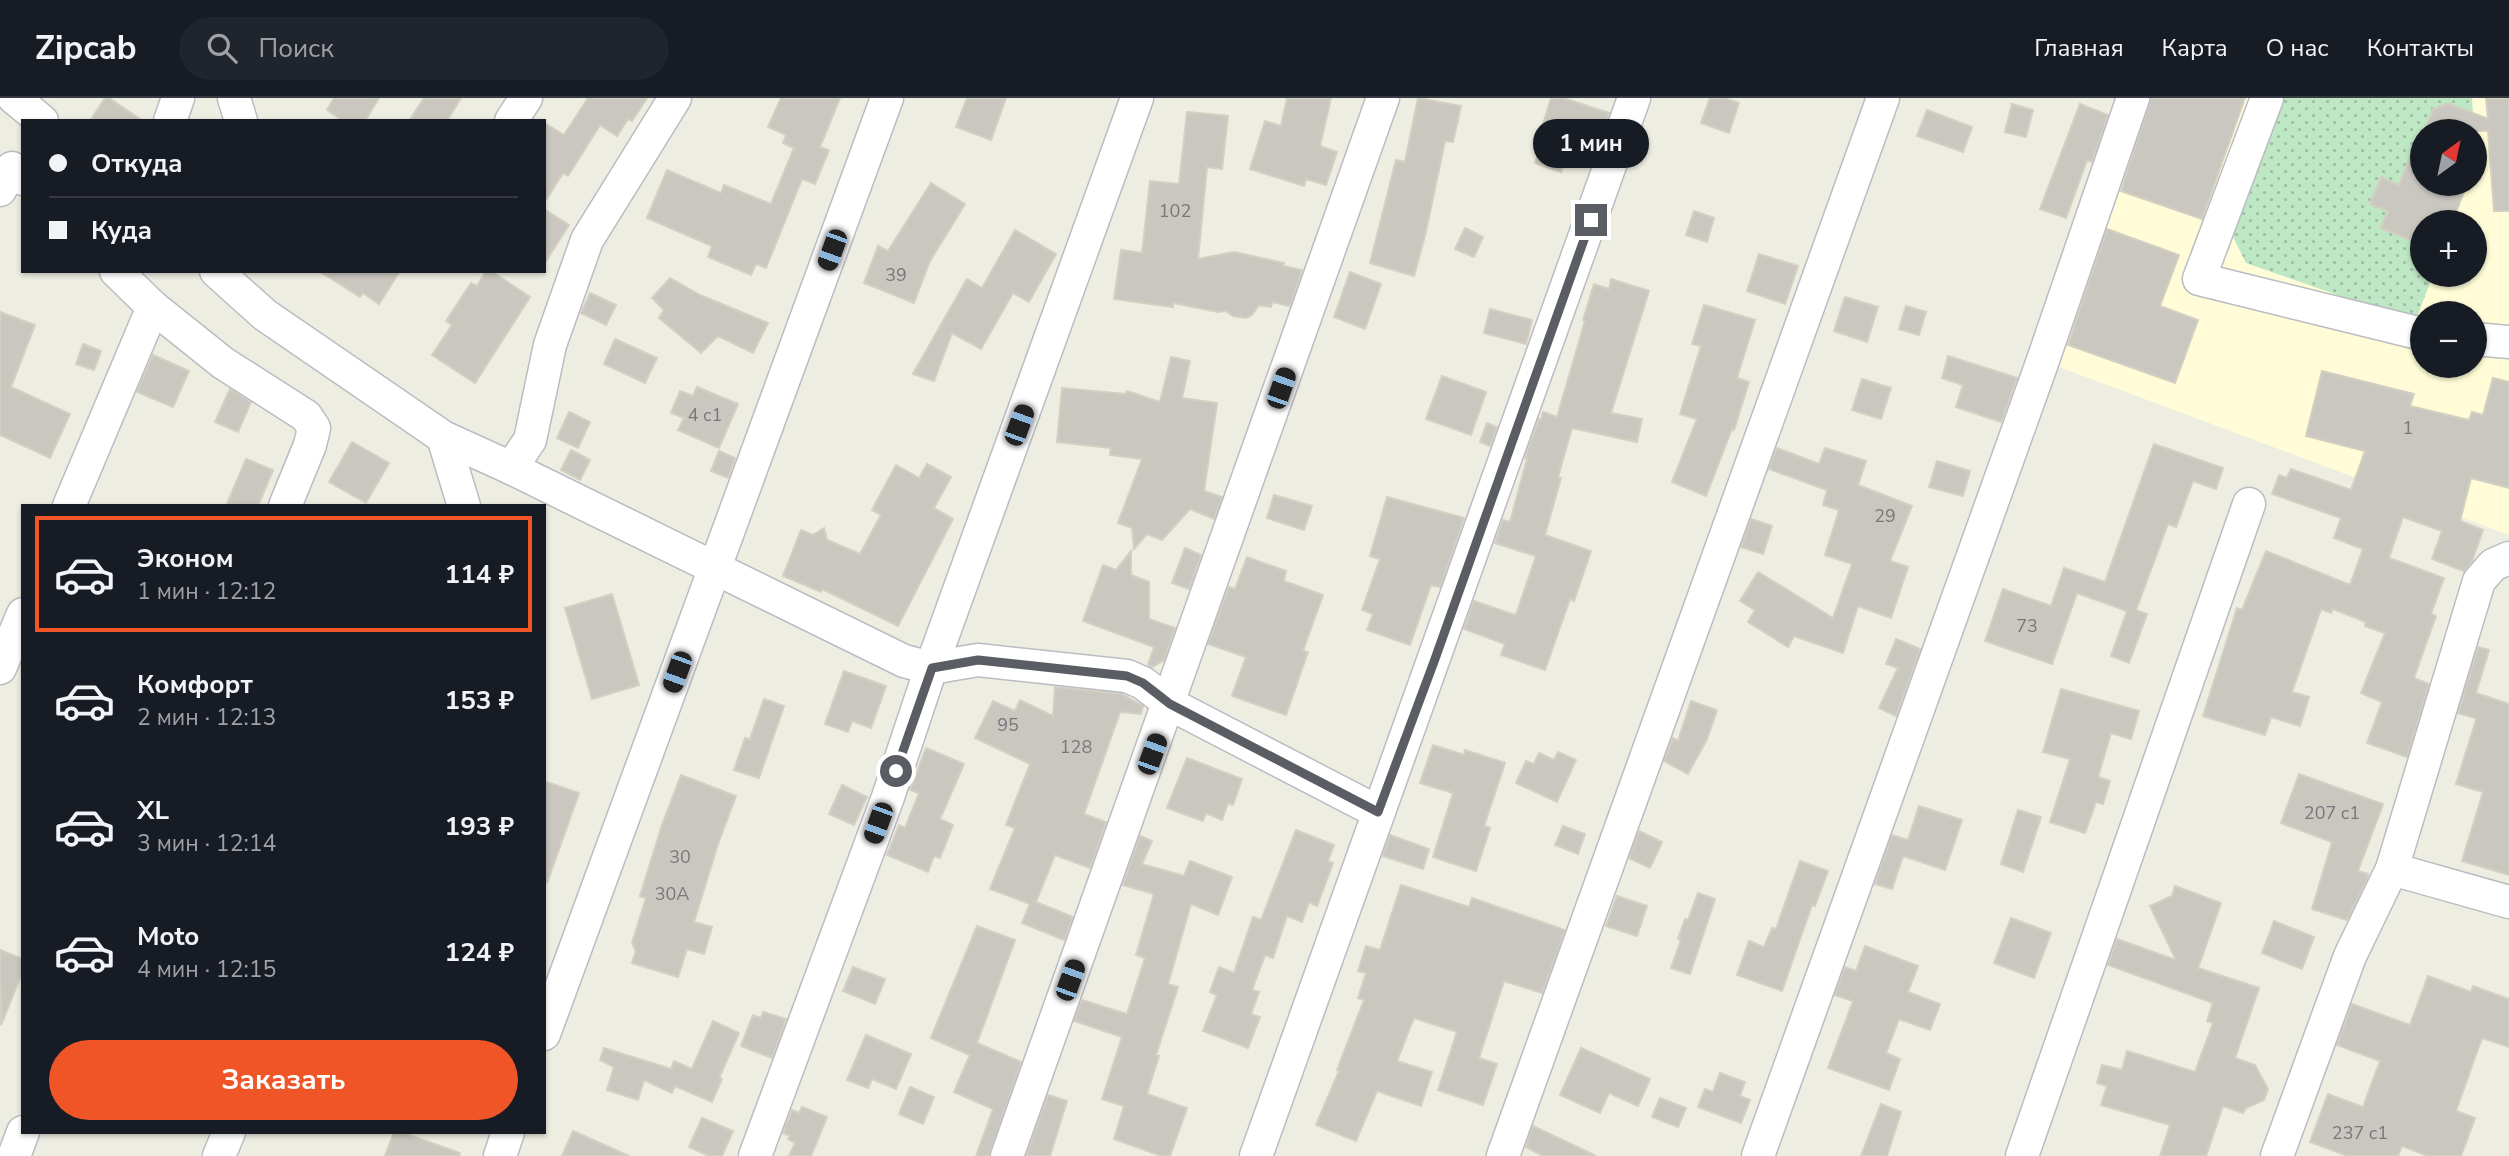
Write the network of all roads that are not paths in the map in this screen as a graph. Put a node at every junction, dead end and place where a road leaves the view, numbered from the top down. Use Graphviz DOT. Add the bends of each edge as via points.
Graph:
graph roads {
  1 [pos="14,98"];
  2 [pos="178,98"];
  3 [pos="234,98"];
  4 [pos="526,98"];
  5 [pos="675,98"];
  6 [pos="887,98"];
  7 [pos="1137,98"];
  8 [pos="1383,98"];
  9 [pos="1634,98"];
  10 [pos="1883,98"];
  11 [pos="2133,98"];
  12 [pos="2267,98"];
  13 [pos="40,119"];
  14 [pos="171,119"];
  15 [pos="240,119"];
  16 [pos="512,119"];
  17 [pos="118,273"];
  18 [pos="218,273"];
  19 [pos="153,307"];
  20 [pos="2410,331"];
  21 [pos="2487,341"];
  22 [pos="2509,342"];
  23 [pos="443,438"];
  24 [pos="511,468"];
  25 [pos="70,504"];
  26 [pos="286,504"];
  27 [pos="463,504"];
  28 [pos="2249,504"];
  29 [pos="2509,558"];
  30 [pos="715,568"];
  31 [pos="21,619"];
  32 [pos="0,668"];
  33 [pos="932,668"];
  34 [pos="1170,704"];
  35 [pos="1378,812"];
  36 [pos="2392,869"];
  37 [pos="2509,902"];
  38 [pos="546,1029"];
  39 [pos="22,1134"];
  40 [pos="228,1134"];
  41 [pos="507,1134"];
  42 [pos="14,1156"];
  43 [pos="219,1156"];
  44 [pos="500,1156"];
  45 [pos="755,1156"];
  46 [pos="1007,1156"];
  47 [pos="1256,1156"];
  48 [pos="1503,1156"];
  49 [pos="1758,1156"];
  50 [pos="2022,1156"];
  51 [pos="2277,1156"];
  1 -- 13 [label="street"];
  2 -- 14 [label="street"];
  3 -- 15 [label="street"];
  4 -- 16 [label="street"];
  5 -- 24 [label="street" via="587,240 550,345 530,440"];
  6 -- 30 [label="street"];
  7 -- 33 [label="street"];
  8 -- 34 [label="street"];
  9 -- 35 [label="street"];
  10 -- 48 [label="street"];
  11 -- 49 [label="street"];
  12 -- 20 [label="street" via="2199,279"];
  17 -- 19 [label="street"];
  18 -- 23 [label="street" via="265,315"];
  19 -- 25 [label="street"];
  19 -- 26 [label="street" via="223,363 306,416 314,428"];
  21 -- 22 [label="street"];
  23 -- 24 [label="street"];
  23 -- 27 [label="street"];
  24 -- 30 [label="street"];
  28 -- 50 [label="street"];
  29 -- 36 [label="street" via="2493,565 2479,581"];
  30 -- 33 [label="street" via="904,661"];
  30 -- 38 [label="street"];
  31 -- 32 [label="street"];
  33 -- 34 [label="street" via="978,660 1127,676"];
  33 -- 45 [label="street"];
  34 -- 35 [label="street"];
  34 -- 46 [label="street"];
  35 -- 47 [label="street"];
  36 -- 37 [label="street"];
  36 -- 51 [label="street" via="2350,956"];
  39 -- 42 [label="street"];
  40 -- 43 [label="street"];
  41 -- 44 [label="street"];
}
